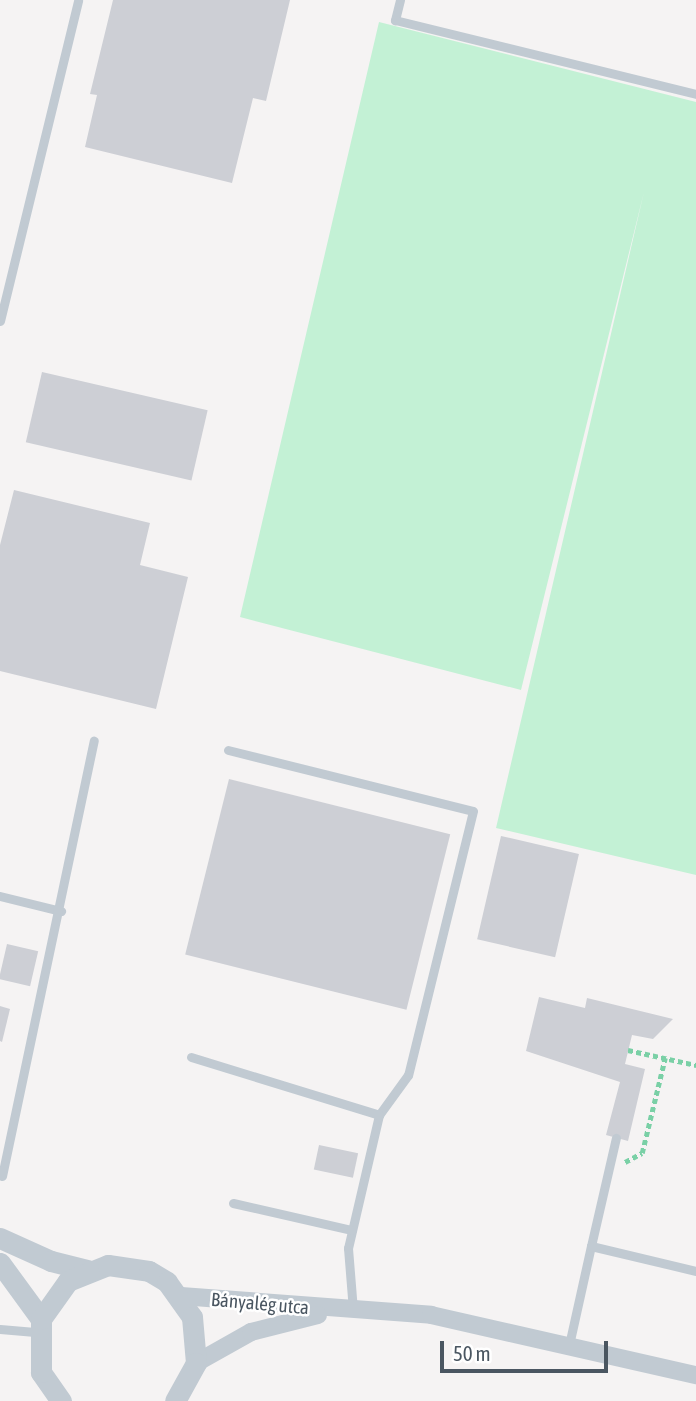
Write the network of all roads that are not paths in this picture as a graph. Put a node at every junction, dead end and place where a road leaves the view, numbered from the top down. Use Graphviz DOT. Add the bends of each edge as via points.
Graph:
graph roads {
  1 [pos="78,0"];
  2 [pos="400,0"];
  3 [pos="696,94"];
  4 [pos="0,321"];
  5 [pos="94,741"];
  6 [pos="228,750"];
  7 [pos="0,896"];
  8 [pos="61,911"];
  9 [pos="191,1057"];
  10 [pos="379,1115"];
  11 [pos="616,1138"];
  12 [pos="2,1176"];
  13 [pos="233,1203"];
  14 [pos="352,1230"];
  15 [pos="0,1238"];
  16 [pos="592,1246"];
  17 [pos="0,1263"];
  18 [pos="88,1270"];
  19 [pos="696,1271"];
  20 [pos="181,1296"];
  21 [pos="346,1310"];
  22 [pos="0,1318"];
  23 [pos="39,1325"];
  24 [pos="5,1328"];
  25 [pos="569,1345"];
  26 [pos="195,1363"];
  27 [pos="696,1376"];
  28 [pos="190,1392"];
  29 [pos="54,1397"];
  30 [pos="175,1401"];
  1 -- 4 [label="lane"];
  2 -- 3 [label="lane" via="396,20"];
  5 -- 8 [label="lane"];
  6 -- 10 [label="lane" via="472,811 408,1075"];
  7 -- 8 [label="lane"];
  8 -- 12 [label="lane"];
  9 -- 10 [label="lane"];
  10 -- 14 [label="lane"];
  11 -- 16 [label="lane"];
  13 -- 14 [label="lane"];
  14 -- 21 [label="lane"];
  15 -- 18 [label="street" via="51,1261"];
  16 -- 19 [label="lane"];
  16 -- 25 [label="lane"];
  17 -- 23 [label="street"];
  18 -- 20 [label="street" via="108,1265 149,1271"];
  18 -- 23 [label="street" via="68,1281"];
  20 -- 21 [label="street, Bányalég utca"];
  20 -- 26 [label="street, Bányalég utca" via="197,1339"];
  21 -- 25 [label="street, Bányalég utca" via="431,1315"];
  21 -- 26 [label="street, Bányalég utca" via="251,1332"];
  22 -- 24 [label="lane"];
  23 -- 24 [label="lane"];
  23 -- 29 [label="street" via="41,1372"];
  25 -- 27 [label="street, Bányalég utca"];
  26 -- 28 [label="street, Bányalég utca"];
  28 -- 30 [label="street, Bányalég utca"];
}
